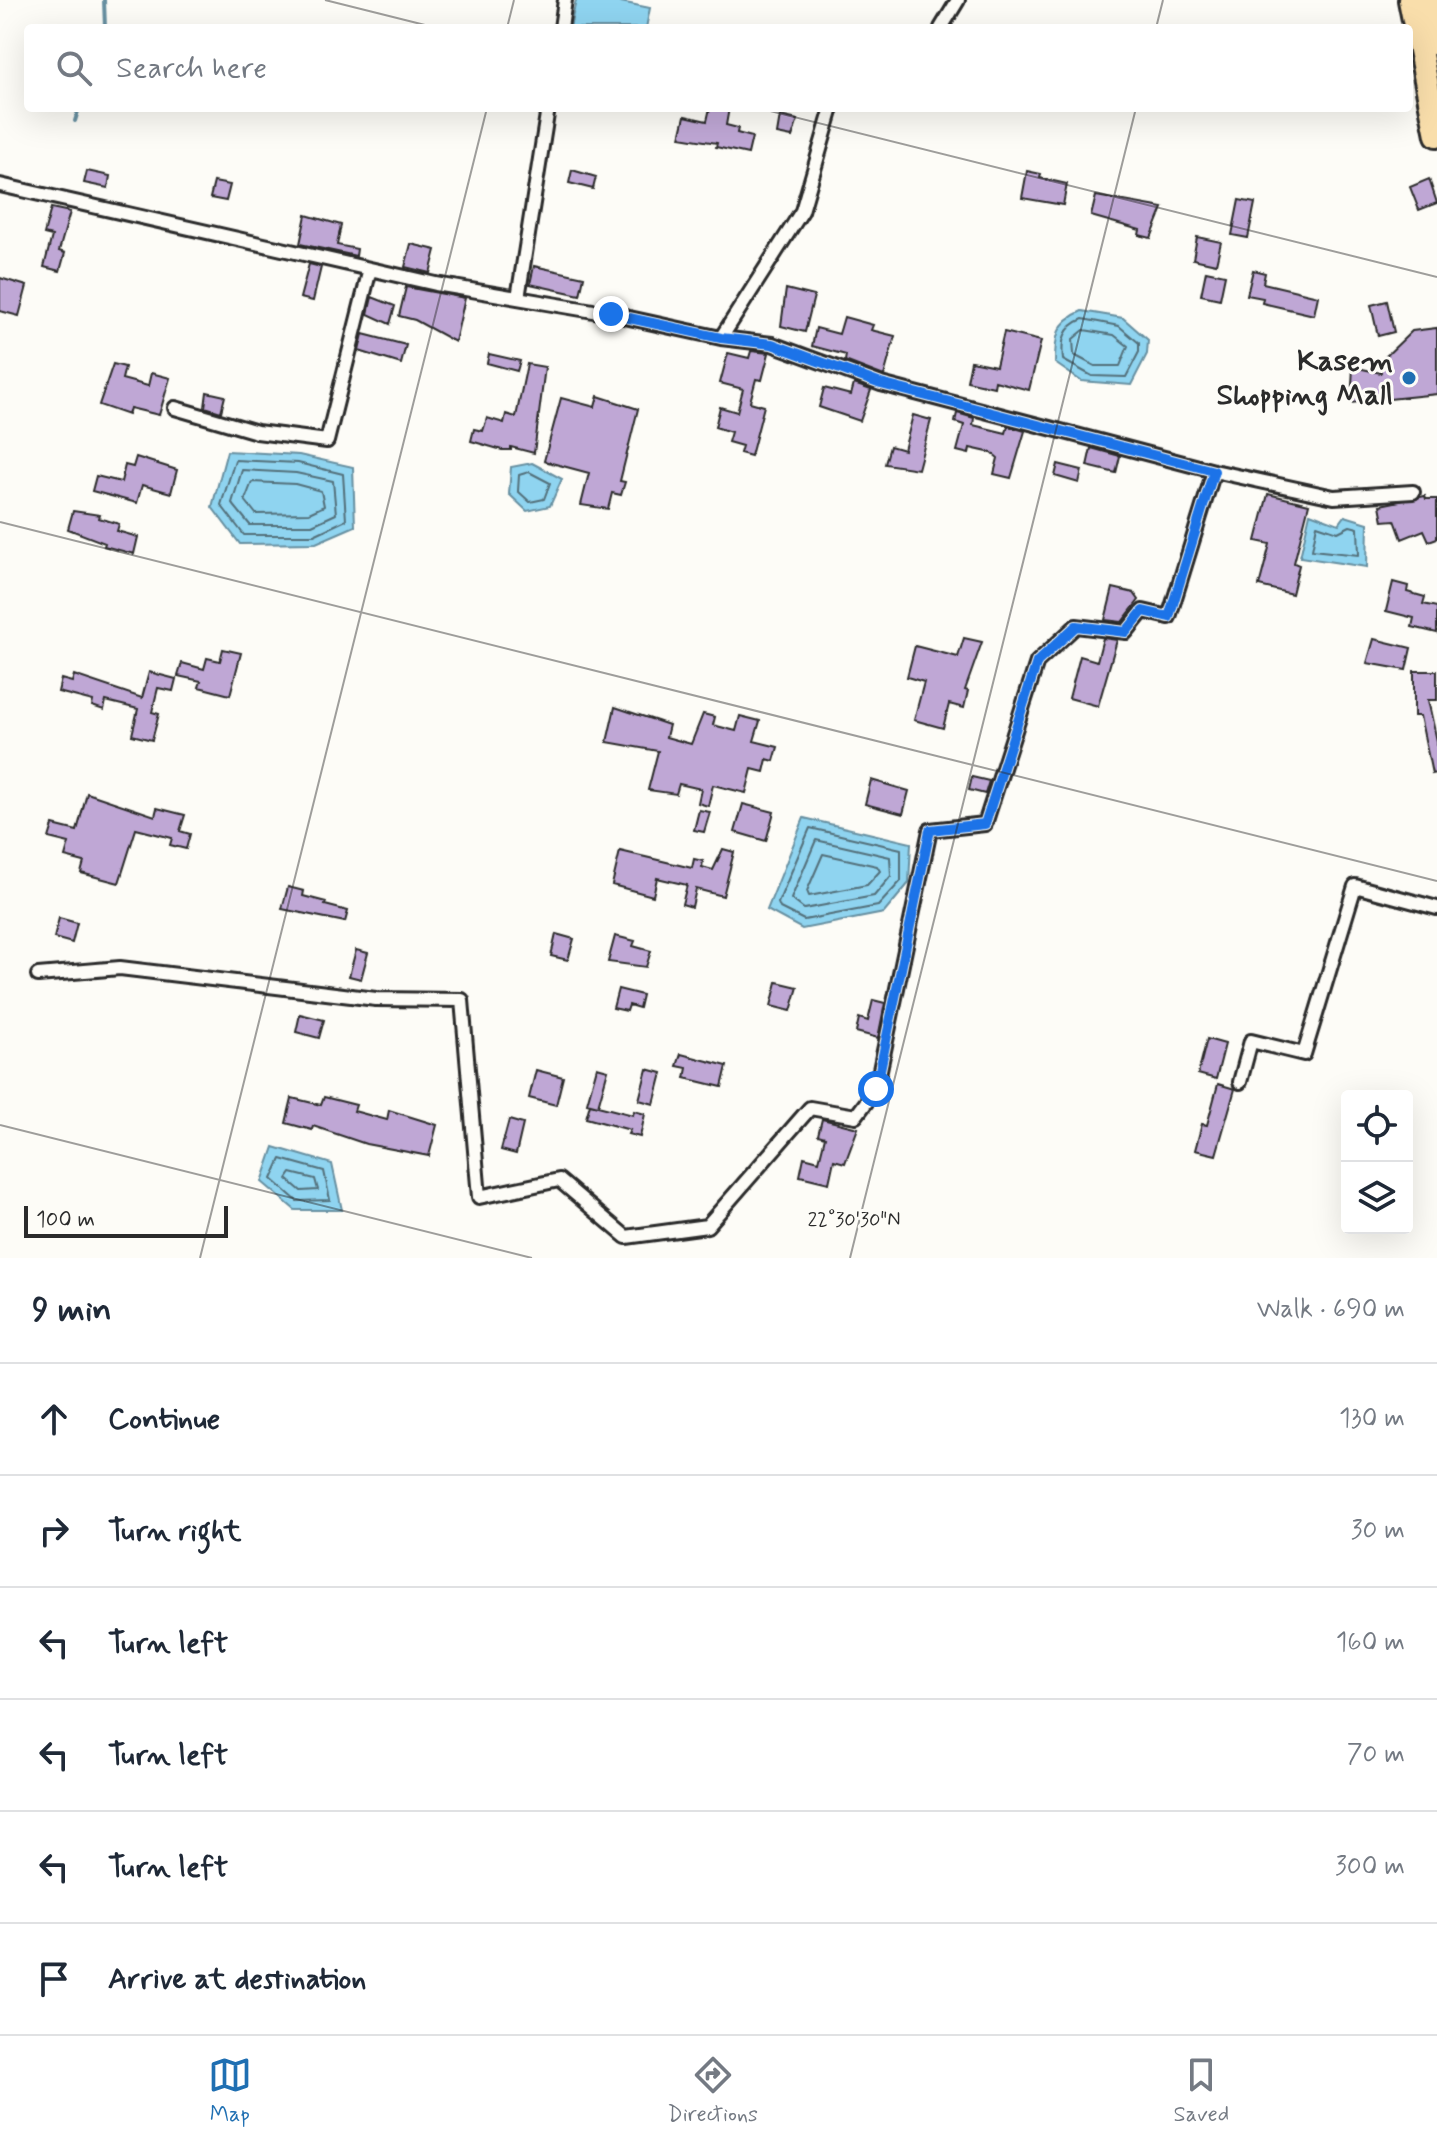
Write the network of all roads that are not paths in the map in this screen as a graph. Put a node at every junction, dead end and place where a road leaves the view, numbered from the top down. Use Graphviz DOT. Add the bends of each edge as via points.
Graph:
graph roads {
  1 [pos="565,0"];
  2 [pos="958,0"];
  3 [pos="1410,0"];
  4 [pos="1429,0"];
  5 [pos="562,24"];
  6 [pos="943,24"];
  7 [pos="1437,44"];
  8 [pos="547,112"];
  9 [pos="831,112"];
  10 [pos="1437,135"];
  11 [pos="0,185"];
  12 [pos="370,269"];
  13 [pos="518,298"];
  14 [pos="721,338"];
  15 [pos="175,408"];
  16 [pos="1214,471"];
  17 [pos="1413,492"];
  18 [pos="1437,908"];
  19 [pos="38,975"];
  20 [pos="1240,1082"];
  1 -- 5 [label="street"];
  2 -- 6 [label="street"];
  3 -- 10 [label="highway"];
  4 -- 7 [label="highway"];
  8 -- 13 [label="street"];
  9 -- 14 [label="street" via="802,211"];
  11 -- 12 [label="street"];
  12 -- 13 [label="street"];
  12 -- 15 [label="street" via="327,441 257,432"];
  13 -- 14 [label="street"];
  14 -- 16 [label="street" via="772,344 881,384"];
  16 -- 17 [label="street" via="1334,497"];
  16 -- 19 [label="street" via="1169,617 1143,611 1126,632 1076,626 1037,662 985,824 930,830 876,1089 856,1116 810,1108 707,1226 626,1237 559,1180 479,1197 462,1000 376,999 120,968"];
  18 -- 20 [label="street" via="1355,886 1304,1054 1251,1041"];
}
